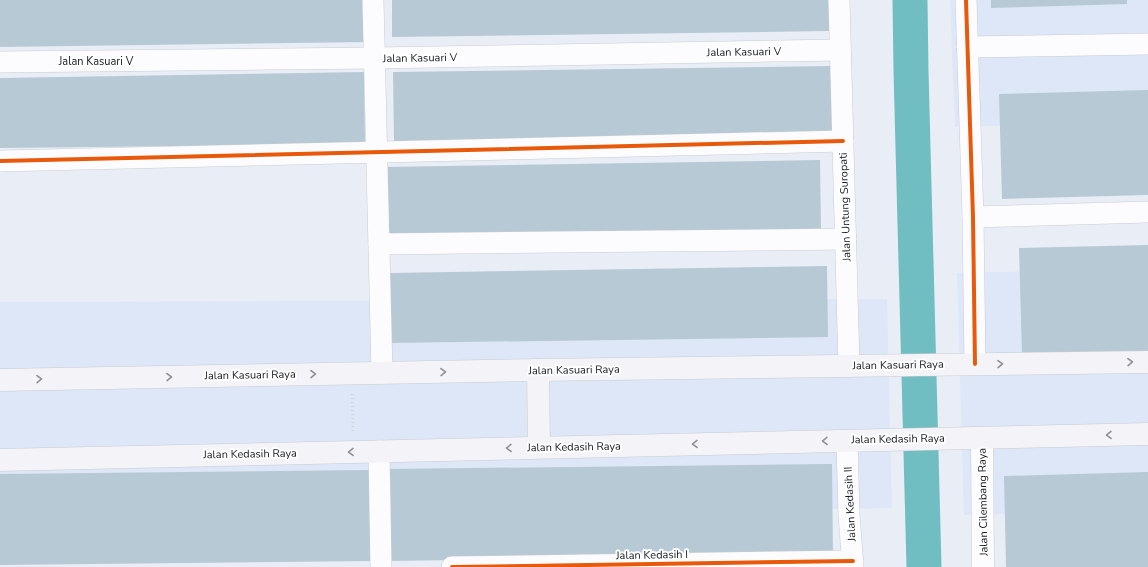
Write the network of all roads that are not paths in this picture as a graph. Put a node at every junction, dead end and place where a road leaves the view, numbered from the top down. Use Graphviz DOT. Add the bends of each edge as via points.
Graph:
graph roads {
  1 [pos="373,0"];
  2 [pos="839,0"];
  3 [pos="966,0"];
  4 [pos="1148,44"];
  5 [pos="967,47"];
  6 [pos="840,50"];
  7 [pos="375,58"];
  8 [pos="0,62"];
  9 [pos="843,141"];
  10 [pos="376,152"];
  11 [pos="0,161"];
  12 [pos="1148,212"];
  13 [pos="973,217"];
  14 [pos="846,239"];
  15 [pos="379,244"];
  16 [pos="1148,362"];
  17 [pos="968,364"];
  18 [pos="856,366"];
  19 [pos="538,370"];
  20 [pos="382,373"];
  21 [pos="0,380"];
  22 [pos="1148,434"];
  23 [pos="974,438"];
  24 [pos="856,440"];
  25 [pos="539,447"];
  26 [pos="379,451"];
  27 [pos="0,460"];
  28 [pos="853,564"];
  29 [pos="381,567"];
  30 [pos="452,567"];
  31 [pos="983,567"];
  1 -- 7 [label="street"];
  2 -- 6 [label="street, Jalan Untung Suropati"];
  3 -- 5 [label="street"];
  4 -- 5 [label="street"];
  5 -- 13 [label="street"];
  6 -- 7 [label="street, Jalan Kasuari V"];
  6 -- 9 [label="street, Jalan Untung Suropati"];
  7 -- 8 [label="street, Jalan Kasuari V"];
  7 -- 10 [label="street"];
  9 -- 10 [label="street"];
  9 -- 14 [label="street, Jalan Untung Suropati"];
  10 -- 11 [label="street"];
  10 -- 15 [label="street"];
  12 -- 13 [label="street"];
  13 -- 17 [label="street"];
  14 -- 15 [label="street"];
  14 -- 18 [label="street, Jalan Untung Suropati"];
  15 -- 20 [label="street"];
  17 -- 16 [label="main road, Jalan Kasuari Raya, one-way"];
  17 -- 18 [label="main road, Jalan Kasuari Raya"];
  18 -- 19 [label="main road, Jalan Kasuari Raya"];
  20 -- 19 [label="main road, Jalan Kasuari Raya, one-way"];
  19 -- 25 [label="main road"];
  21 -- 20 [label="main road, Jalan Kasuari Raya, one-way"];
  22 -- 23 [label="main road, Jalan Kedasih Raya, one-way"];
  23 -- 24 [label="main road, Jalan Kedasih Raya"];
  23 -- 31 [label="street, Jalan Cilembang Raya"];
  24 -- 25 [label="main road, Jalan Kedasih Raya, one-way"];
  24 -- 28 [label="street, Jalan Kedasih II" via="849,515"];
  25 -- 26 [label="main road, Jalan Kedasih Raya, one-way"];
  26 -- 27 [label="main road, Jalan Kedasih Raya, one-way"];
  26 -- 29 [label="street"];
  28 -- 30 [label="street, Jalan Kedasih I"];
}
